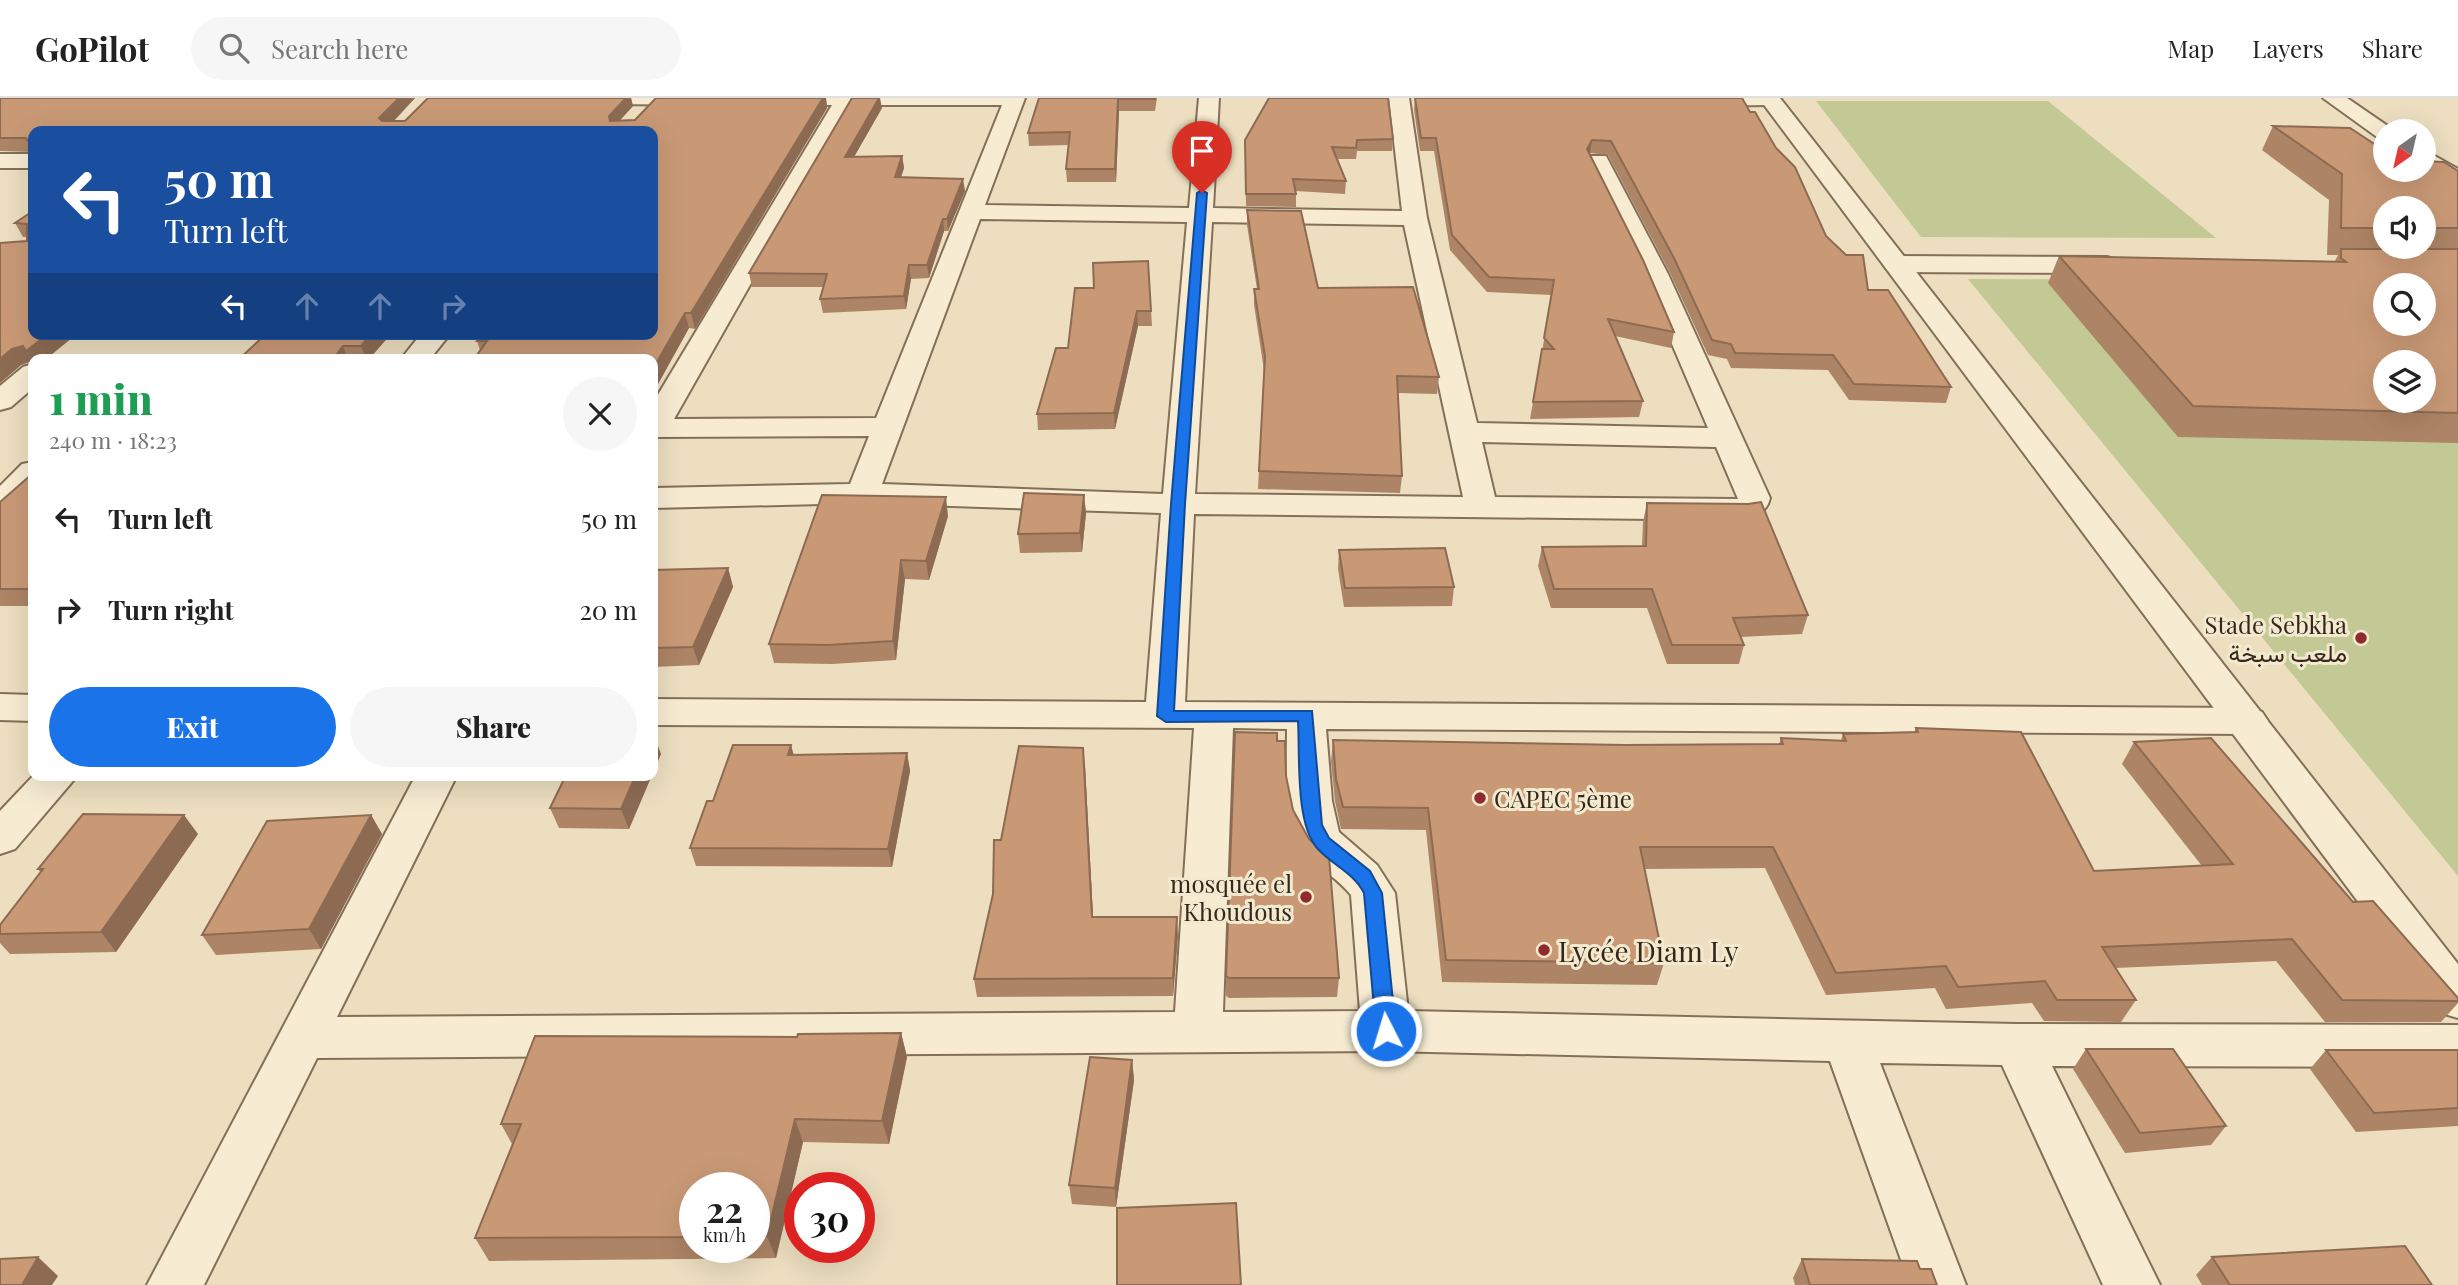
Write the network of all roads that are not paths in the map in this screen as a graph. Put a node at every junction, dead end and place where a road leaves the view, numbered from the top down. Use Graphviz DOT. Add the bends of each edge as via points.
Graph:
graph roads {
  1 [pos="611,98"];
  2 [pos="657,98"];
  3 [pos="1209,98"];
  4 [pos="2333,98"];
  5 [pos="724,99"];
  6 [pos="751,99"];
  7 [pos="1015,99"];
  8 [pos="1770,99"];
  9 [pos="845,100"];
  10 [pos="1404,100"];
  11 [pos="1675,100"];
  12 [pos="633,123"];
  13 [pos="2373,124"];
  14 [pos="0,161"];
  15 [pos="28,161"];
  16 [pos="1598,161"];
  17 [pos="2436,165"];
  18 [pos="2458,179"];
  19 [pos="971,212"];
  20 [pos="1200,216"];
  21 [pos="1415,218"];
  22 [pos="1896,264"];
  23 [pos="2130,265"];
  24 [pos="431,340"];
  25 [pos="419,354"];
  26 [pos="0,368"];
  27 [pos="28,371"];
  28 [pos="28,376"];
  29 [pos="0,401"];
  30 [pos="658,419"];
  31 [pos="888,427"];
  32 [pos="658,428"];
  33 [pos="1466,432"];
  34 [pos="1726,438"];
  35 [pos="28,476"];
  36 [pos="862,493"];
  37 [pos="658,498"];
  38 [pos="0,504"];
  39 [pos="1178,504"];
  40 [pos="1481,506"];
  41 [pos="0,708"];
  42 [pos="28,708"];
  43 [pos="658,712"];
  44 [pos="1306,715"];
  45 [pos="1166,716"];
  46 [pos="1214,716"];
  47 [pos="2248,721"];
  48 [pos="52,781"];
  49 [pos="434,781"];
  50 [pos="0,838"];
  51 [pos="2458,999"];
  52 [pos="1198,1031"];
  53 [pos="1386,1031"];
  54 [pos="302,1038"];
  55 [pos="1848,1042"];
  56 [pos="2017,1045"];
  57 [pos="2458,1046"];
  58 [pos="175,1285"];
  59 [pos="1938,1285"];
  60 [pos="2132,1285"];
  1 -- 2 [label="street"];
  2 -- 5 [label="street"];
  2 -- 12 [label="street"];
  3 -- 20 [label="street"];
  4 -- 13 [label="street"];
  6 -- 9 [label="street"];
  7 -- 9 [label="street"];
  7 -- 19 [label="street"];
  8 -- 11 [label="street"];
  8 -- 22 [label="street"];
  9 -- 30 [label="street"];
  10 -- 21 [label="street"];
  14 -- 15 [label="street"];
  16 -- 34 [label="street" via="1655,274"];
  17 -- 18 [label="street"];
  19 -- 20 [label="street"];
  19 -- 31 [label="street"];
  20 -- 21 [label="street"];
  20 -- 39 [label="street"];
  21 -- 33 [label="street"];
  22 -- 23 [label="street"];
  22 -- 47 [label="street"];
  24 -- 25 [label="street"];
  26 -- 27 [label="street"];
  28 -- 29 [label="street"];
  31 -- 32 [label="street"];
  31 -- 36 [label="street"];
  33 -- 34 [label="street"];
  33 -- 40 [label="street"];
  34 -- 40 [label="street" via="1754,498 1743,510"];
  35 -- 38 [label="street"];
  36 -- 37 [label="street"];
  36 -- 39 [label="street"];
  39 -- 40 [label="street"];
  39 -- 45 [label="street"];
  41 -- 42 [label="street"];
  43 -- 45 [label="street"];
  44 -- 46 [label="street"];
  44 -- 47 [label="street"];
  44 -- 53 [label="street" via="1313,825 1323,843 1363,876 1373,893"];
  45 -- 46 [label="street"];
  46 -- 52 [label="street"];
  47 -- 51 [label="street"];
  48 -- 50 [label="street"];
  49 -- 54 [label="street"];
  52 -- 53 [label="street"];
  52 -- 54 [label="street"];
  53 -- 55 [label="street"];
  54 -- 58 [label="street"];
  55 -- 56 [label="street"];
  55 -- 59 [label="street"];
  56 -- 57 [label="street"];
  56 -- 60 [label="street"];
}
